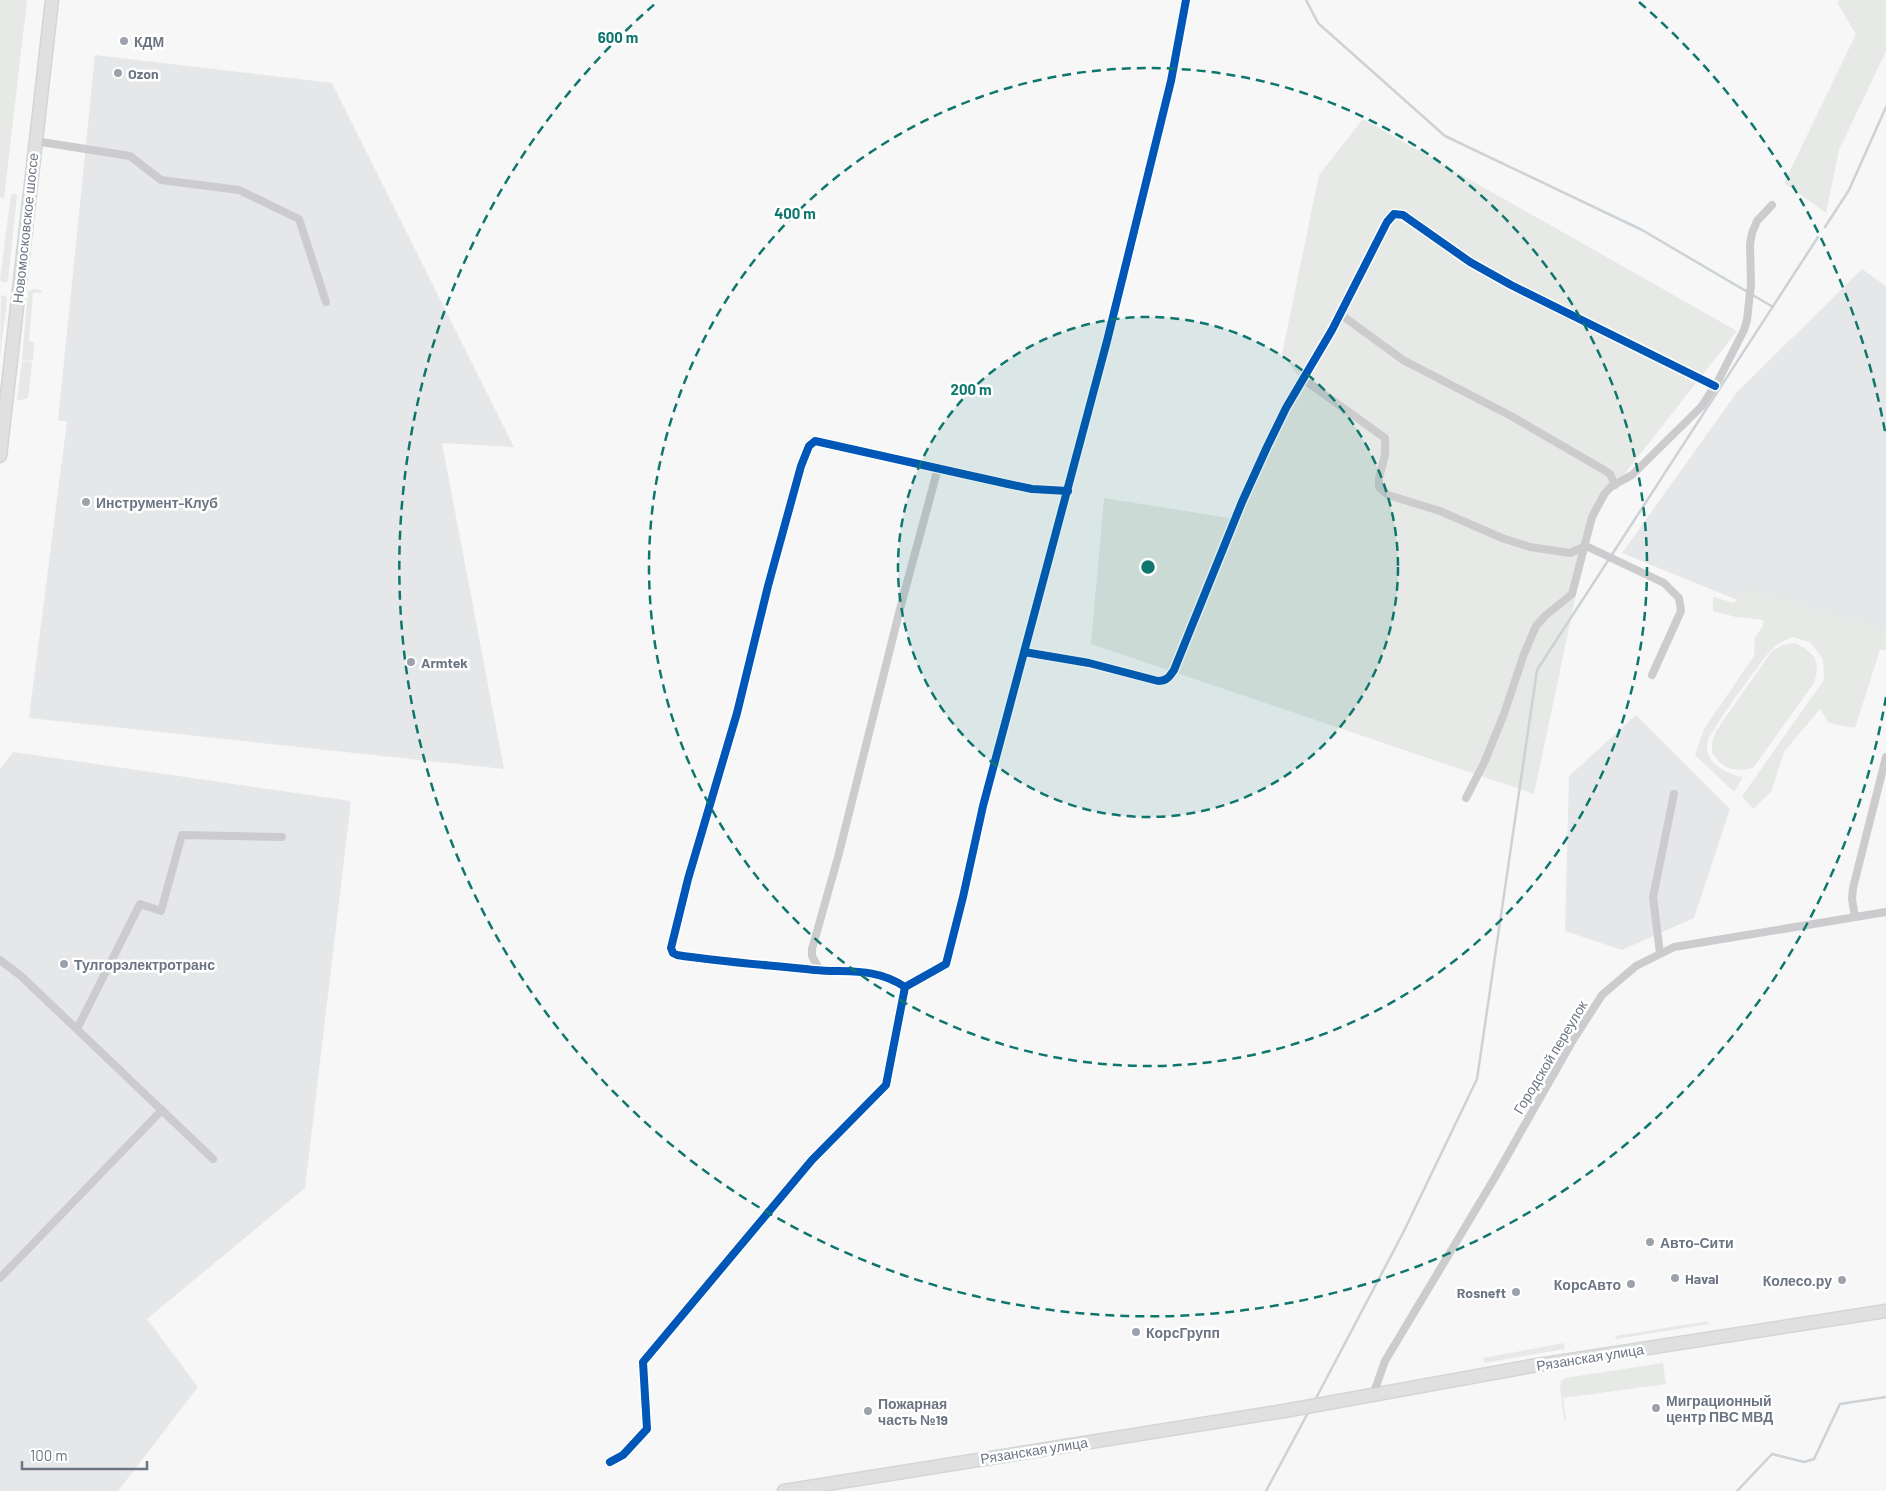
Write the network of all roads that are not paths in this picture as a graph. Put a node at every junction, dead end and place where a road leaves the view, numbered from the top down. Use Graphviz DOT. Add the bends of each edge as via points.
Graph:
graph roads {
  1 [pos="52,0"];
  2 [pos="1186,0"];
  3 [pos="35,141"];
  4 [pos="1772,205"];
  5 [pos="326,302"];
  6 [pos="1340,314"];
  7 [pos="1303,379"];
  8 [pos="1715,386"];
  9 [pos="0,456"];
  10 [pos="938,468"];
  11 [pos="1615,485"];
  12 [pos="1068,490"];
  13 [pos="1586,546"];
  14 [pos="1024,652"];
  15 [pos="1652,675"];
  16 [pos="1886,757"];
  17 [pos="1674,794"];
  18 [pos="1466,798"];
  19 [pos="282,837"];
  20 [pos="1886,912"];
  21 [pos="1855,917"];
  22 [pos="1660,954"];
  23 [pos="0,960"];
  24 [pos="820,971"];
  25 [pos="906,987"];
  26 [pos="77,1029"];
  27 [pos="162,1110"];
  28 [pos="214,1159"];
  29 [pos="0,1278"];
  30 [pos="1886,1311"];
  31 [pos="1373,1395"];
  32 [pos="610,1462"];
  33 [pos="784,1491"];
  1 -- 3 [label="main road, Новомосковское шоссе"];
  2 -- 12 [label="street" via="1171,81"];
  3 -- 5 [label="street" via="130,156 161,180 239,190 299,219"];
  3 -- 9 [label="main road, Новомосковское шоссе"];
  4 -- 8 [label="street" via="1757,221 1752,233 1750,294 1745,325"];
  6 -- 7 [label="street"];
  6 -- 8 [label="street" via="1387,222 1398,213 1470,262 1511,285"];
  6 -- 11 [label="street" via="1403,360 1505,412 1604,470"];
  7 -- 13 [label="street" via="1385,438 1379,487 1388,495 1440,511 1530,547 1570,553"];
  7 -- 14 [label="street" via="1242,502 1169,677 1158,681 1089,663"];
  8 -- 11 [label="street" via="1702,406 1632,475"];
  10 -- 12 [label="street" via="1032,489"];
  10 -- 24 [label="street" via="812,949"];
  10 -- 24 [label="street" via="815,441 808,446 671,948 677,955"];
  11 -- 13 [label="street" via="1605,493 1592,518"];
  12 -- 14 [label="street"];
  13 -- 15 [label="street" via="1664,583 1680,598 1681,611"];
  13 -- 18 [label="street" via="1572,594 1536,626 1504,714"];
  14 -- 25 [label="street" via="946,964"];
  16 -- 21 [label="street" via="1853,888"];
  17 -- 22 [label="street" via="1653,897"];
  19 -- 26 [label="street" via="182,835 161,911 140,904"];
  20 -- 21 [label="street, Городской переулок"];
  21 -- 22 [label="street, Городской переулок" via="1674,947"];
  22 -- 31 [label="street, Городской переулок" via="1636,966 1602,995 1385,1361"];
  23 -- 26 [label="street"];
  24 -- 25 [label="street" via="882,975"];
  25 -- 32 [label="street" via="886,1085 812,1160 642,1362 647,1429 623,1456"];
  26 -- 27 [label="street"];
  27 -- 28 [label="street"];
  27 -- 29 [label="street"];
  30 -- 31 [label="main road, Рязанская улица" via="1532,1366"];
  31 -- 33 [label="main road, Рязанская улица"];
}
